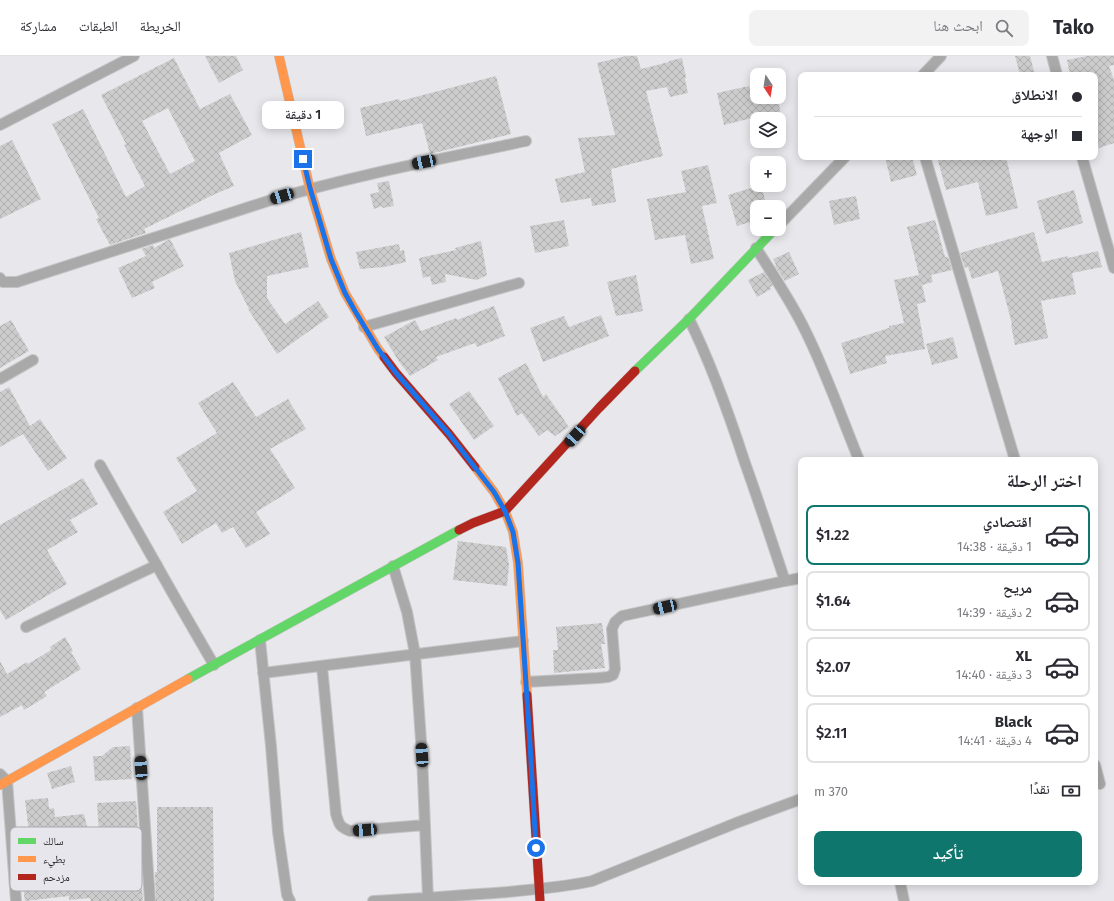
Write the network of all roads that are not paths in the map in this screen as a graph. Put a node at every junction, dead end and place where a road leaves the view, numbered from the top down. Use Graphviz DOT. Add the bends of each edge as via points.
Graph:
graph roads {
  1 [pos="134,56"];
  2 [pos="279,56"];
  3 [pos="941,56"];
  4 [pos="1052,56"];
  5 [pos="926,72"];
  6 [pos="1057,72"];
  7 [pos="0,125"];
  8 [pos="526,140"];
  9 [pos="842,160"];
  10 [pos="926,160"];
  11 [pos="1083,160"];
  12 [pos="310,188"];
  13 [pos="786,218"];
  14 [pos="768,236"];
  15 [pos="756,248"];
  16 [pos="1114,268"];
  17 [pos="0,278"];
  18 [pos="519,283"];
  19 [pos="689,319"];
  20 [pos="364,326"];
  21 [pos="33,360"];
  22 [pos="0,379"];
  23 [pos="858,457"];
  24 [pos="1014,457"];
  25 [pos="100,465"];
  26 [pos="505,511"];
  27 [pos="157,565"];
  28 [pos="393,566"];
  29 [pos="798,579"];
  30 [pos="785,581"];
  31 [pos="26,627"];
  32 [pos="260,640"];
  33 [pos="523,641"];
  34 [pos="415,654"];
  35 [pos="214,665"];
  36 [pos="322,666"];
  37 [pos="263,673"];
  38 [pos="526,682"];
  39 [pos="137,708"];
  40 [pos="1098,776"];
  41 [pos="2,780"];
  42 [pos="1100,784"];
  43 [pos="798,800"];
  44 [pos="425,826"];
  45 [pos="10,849"];
  46 [pos="901,885"];
  47 [pos="539,889"];
  48 [pos="15,891"];
  49 [pos="428,898"];
  50 [pos="16,901"];
  51 [pos="150,901"];
  52 [pos="290,901"];
  53 [pos="373,901"];
  54 [pos="540,901"];
  55 [pos="904,901"];
  1 -- 7 [label="street"];
  2 -- 12 [label="street"];
  3 -- 5 [label="street"];
  4 -- 6 [label="street"];
  8 -- 12 [label="street"];
  9 -- 13 [label="street"];
  10 -- 24 [label="street"];
  11 -- 16 [label="street"];
  12 -- 17 [label="street" via="17,282 3,282"];
  12 -- 20 [label="street" via="337,275"];
  14 -- 15 [label="street"];
  15 -- 19 [label="street"];
  15 -- 23 [label="street" via="782,287 805,329"];
  18 -- 20 [label="street"];
  19 -- 26 [label="street" via="614,393"];
  19 -- 30 [label="street" via="713,371 731,420"];
  20 -- 26 [label="street" via="396,373 468,458"];
  21 -- 22 [label="street"];
  25 -- 27 [label="street"];
  26 -- 28 [label="street" via="473,523"];
  26 -- 33 [label="street" via="516,548"];
  27 -- 31 [label="street"];
  27 -- 35 [label="street"];
  28 -- 32 [label="street"];
  28 -- 34 [label="street" via="407,612"];
  29 -- 30 [label="street"];
  30 -- 38 [label="street" via="622,616 612,629 616,669 613,675 603,678"];
  32 -- 35 [label="street"];
  32 -- 37 [label="street"];
  33 -- 34 [label="street"];
  33 -- 38 [label="street"];
  34 -- 36 [label="street"];
  34 -- 44 [label="street"];
  35 -- 39 [label="street"];
  36 -- 37 [label="street"];
  36 -- 44 [label="street" via="338,824 350,831"];
  37 -- 52 [label="street" via="278,832"];
  38 -- 47 [label="street"];
  39 -- 41 [label="street"];
  39 -- 51 [label="street"];
  40 -- 42 [label="street"];
  41 -- 45 [label="street"];
  43 -- 47 [label="street" via="599,878 575,885"];
  44 -- 49 [label="street"];
  46 -- 55 [label="street"];
  47 -- 49 [label="street"];
  47 -- 54 [label="street"];
  48 -- 50 [label="street"];
  49 -- 53 [label="street"];
}
